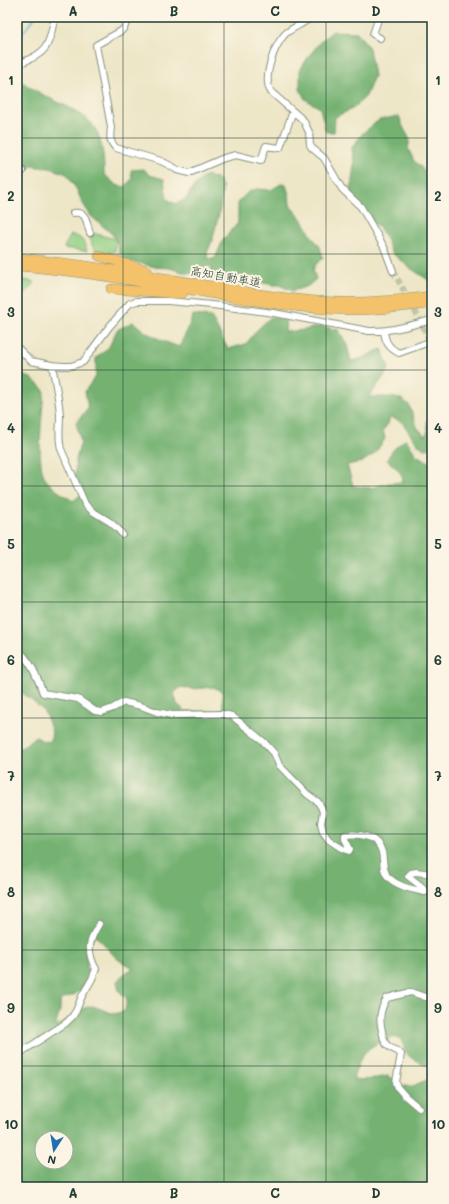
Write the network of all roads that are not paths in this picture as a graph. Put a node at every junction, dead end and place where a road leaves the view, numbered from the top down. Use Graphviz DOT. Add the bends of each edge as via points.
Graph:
graph roads {
  1 [pos="55,17"];
  2 [pos="129,17"];
  3 [pos="312,17"];
  4 [pos="379,17"];
  5 [pos="380,38"];
  6 [pos="17,65"];
  7 [pos="293,111"];
  8 [pos="23,171"];
  9 [pos="17,176"];
  10 [pos="73,213"];
  11 [pos="90,233"];
  12 [pos="98,256"];
  13 [pos="17,258"];
  14 [pos="17,266"];
  15 [pos="393,270"];
  16 [pos="111,289"];
  17 [pos="432,296"];
  18 [pos="255,297"];
  19 [pos="432,303"];
  20 [pos="432,320"];
  21 [pos="384,331"];
  22 [pos="431,339"];
  23 [pos="17,347"];
  24 [pos="52,366"];
  25 [pos="122,534"];
  26 [pos="17,650"];
  27 [pos="432,874"];
  28 [pos="99,924"];
  29 [pos="432,994"];
  30 [pos="17,1055"];
  31 [pos="419,1108"];
  1 -- 6 [label="street" via="45,48 36,56"];
  2 -- 7 [label="street" via="121,31 96,45 111,127 110,138 116,148 161,161 189,173 236,155 260,160 266,146 280,148"];
  3 -- 7 [label="street" via="286,33 280,40 267,79 271,92"];
  4 -- 5 [label="street" via="373,34"];
  7 -- 15 [label="street" via="307,126 312,148 324,158 342,189 361,206 384,247"];
  8 -- 9 [label="street"];
  10 -- 11 [label="street" via="85,216"];
  12 -- 18 [label="highway" via="162,274 242,290"];
  13 -- 18 [label="highway, 高知自動車道" via="102,268"];
  14 -- 18 [label="highway, 高知自動車道" via="102,275"];
  16 -- 18 [label="highway"];
  17 -- 18 [label="highway, 高知自動車道" via="351,302"];
  18 -- 19 [label="highway, 高知自動車道" via="319,309 384,309"];
  20 -- 21 [label="street"];
  21 -- 22 [label="street" via="388,344 399,353"];
  21 -- 24 [label="street" via="369,331 274,313 212,305 138,301 130,303 83,362 71,366"];
  23 -- 24 [label="street" via="31,361"];
  24 -- 25 [label="street" via="60,416 61,449 85,504"];
  26 -- 27 [label="street" via="33,668 43,693 78,699 95,711 102,712 124,702 172,715 232,716 263,741 274,753 279,765 322,807 321,823 323,832 329,840 349,851 345,835 371,838 379,844 385,874 400,885 425,892 408,876 416,872"];
  28 -- 30 [label="street" via="92,936 89,949 96,969 76,1011 66,1023"];
  29 -- 31 [label="street" via="425,997 410,992 387,998 380,1019 386,1045 401,1054 396,1082 398,1088"];
}
